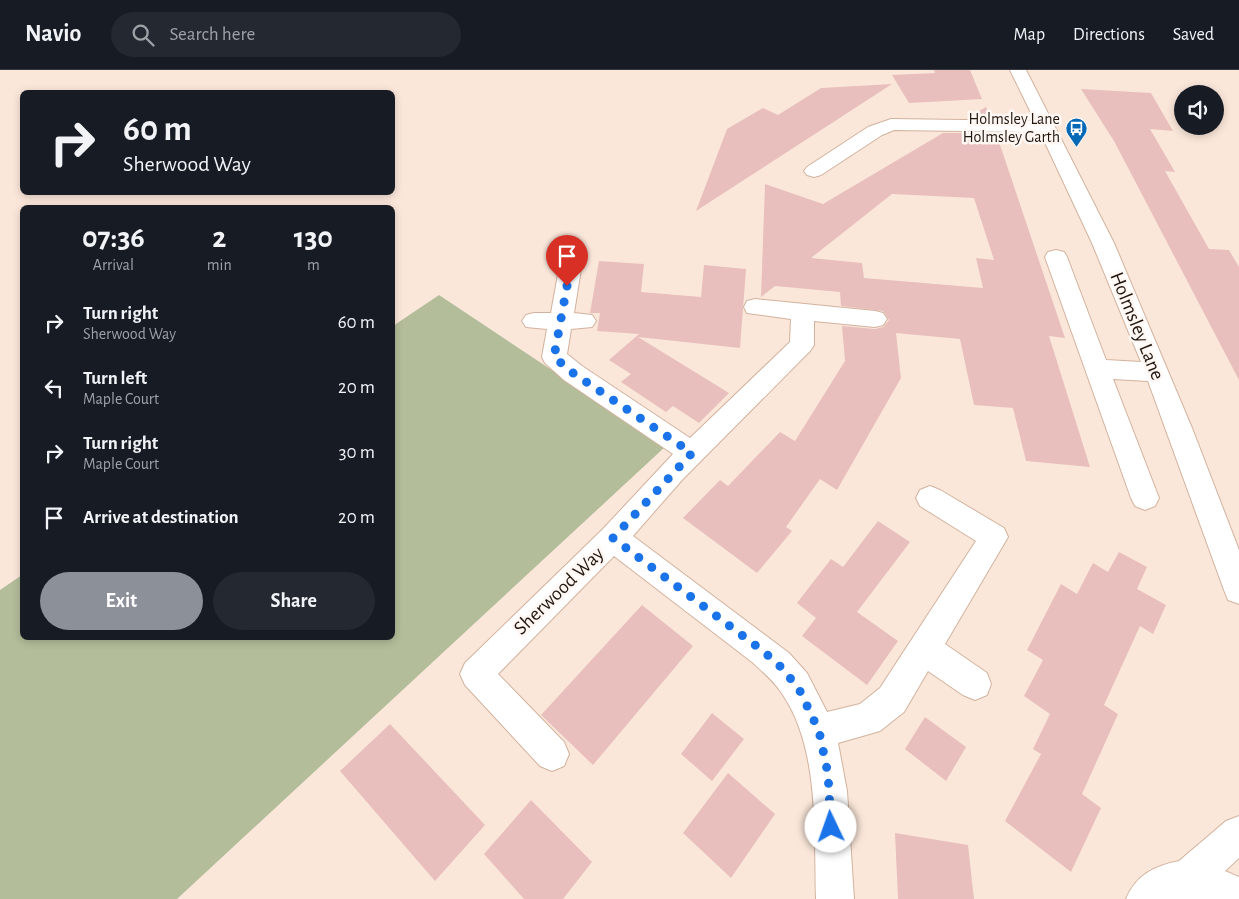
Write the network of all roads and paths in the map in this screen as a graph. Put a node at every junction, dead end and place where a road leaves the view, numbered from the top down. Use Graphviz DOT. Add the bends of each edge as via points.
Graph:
graph roads {
  1 [pos="1018,70"];
  2 [pos="1047,127"];
  3 [pos="814,171"];
  4 [pos="1056,257"];
  5 [pos="570,268"];
  6 [pos="754,307"];
  7 [pos="803,312"];
  8 [pos="875,319"];
  9 [pos="534,321"];
  10 [pos="560,321"];
  11 [pos="584,321"];
  12 [pos="1096,369"];
  13 [pos="1156,372"];
  14 [pos="692,453"];
  15 [pos="930,498"];
  16 [pos="1145,498"];
  17 [pos="613,538"];
  18 [pos="1239,590"];
  19 [pos="924,649"];
  20 [pos="975,684"];
  21 [pos="819,731"];
  22 [pos="552,754"];
  23 [pos="1239,834"];
  24 [pos="1186,880"];
  25 [pos="1239,897"];
  26 [pos="835,899"];
  27 [pos="1145,899"];
  1 -- 2 [label="street, Holmsley Lane"];
  2 -- 3 [label="street" via="891,124"];
  2 -- 13 [label="street, Holmsley Lane" via="1114,268"];
  4 -- 12 [label="street"];
  5 -- 10 [label="street"];
  6 -- 7 [label="street"];
  7 -- 8 [label="street"];
  7 -- 14 [label="street, Sherwood Way" via="802,345"];
  9 -- 10 [label="street"];
  10 -- 11 [label="street"];
  10 -- 14 [label="street" via="554,357"];
  12 -- 13 [label="street"];
  12 -- 16 [label="street"];
  13 -- 18 [label="street, Holmsley Lane"];
  14 -- 17 [label="street, Sherwood Way"];
  15 -- 19 [label="street" via="994,537"];
  17 -- 21 [label="street" via="769,656 799,689"];
  17 -- 22 [label="street, Sherwood Way" via="476,674"];
  19 -- 20 [label="street"];
  19 -- 21 [label="street" via="892,700 868,719"];
  21 -- 26 [label="street" via="828,774"];
  23 -- 24 [label="street"];
  24 -- 25 [label="street" via="1217,885"];
  24 -- 27 [label="street" via="1160,886"];
}
